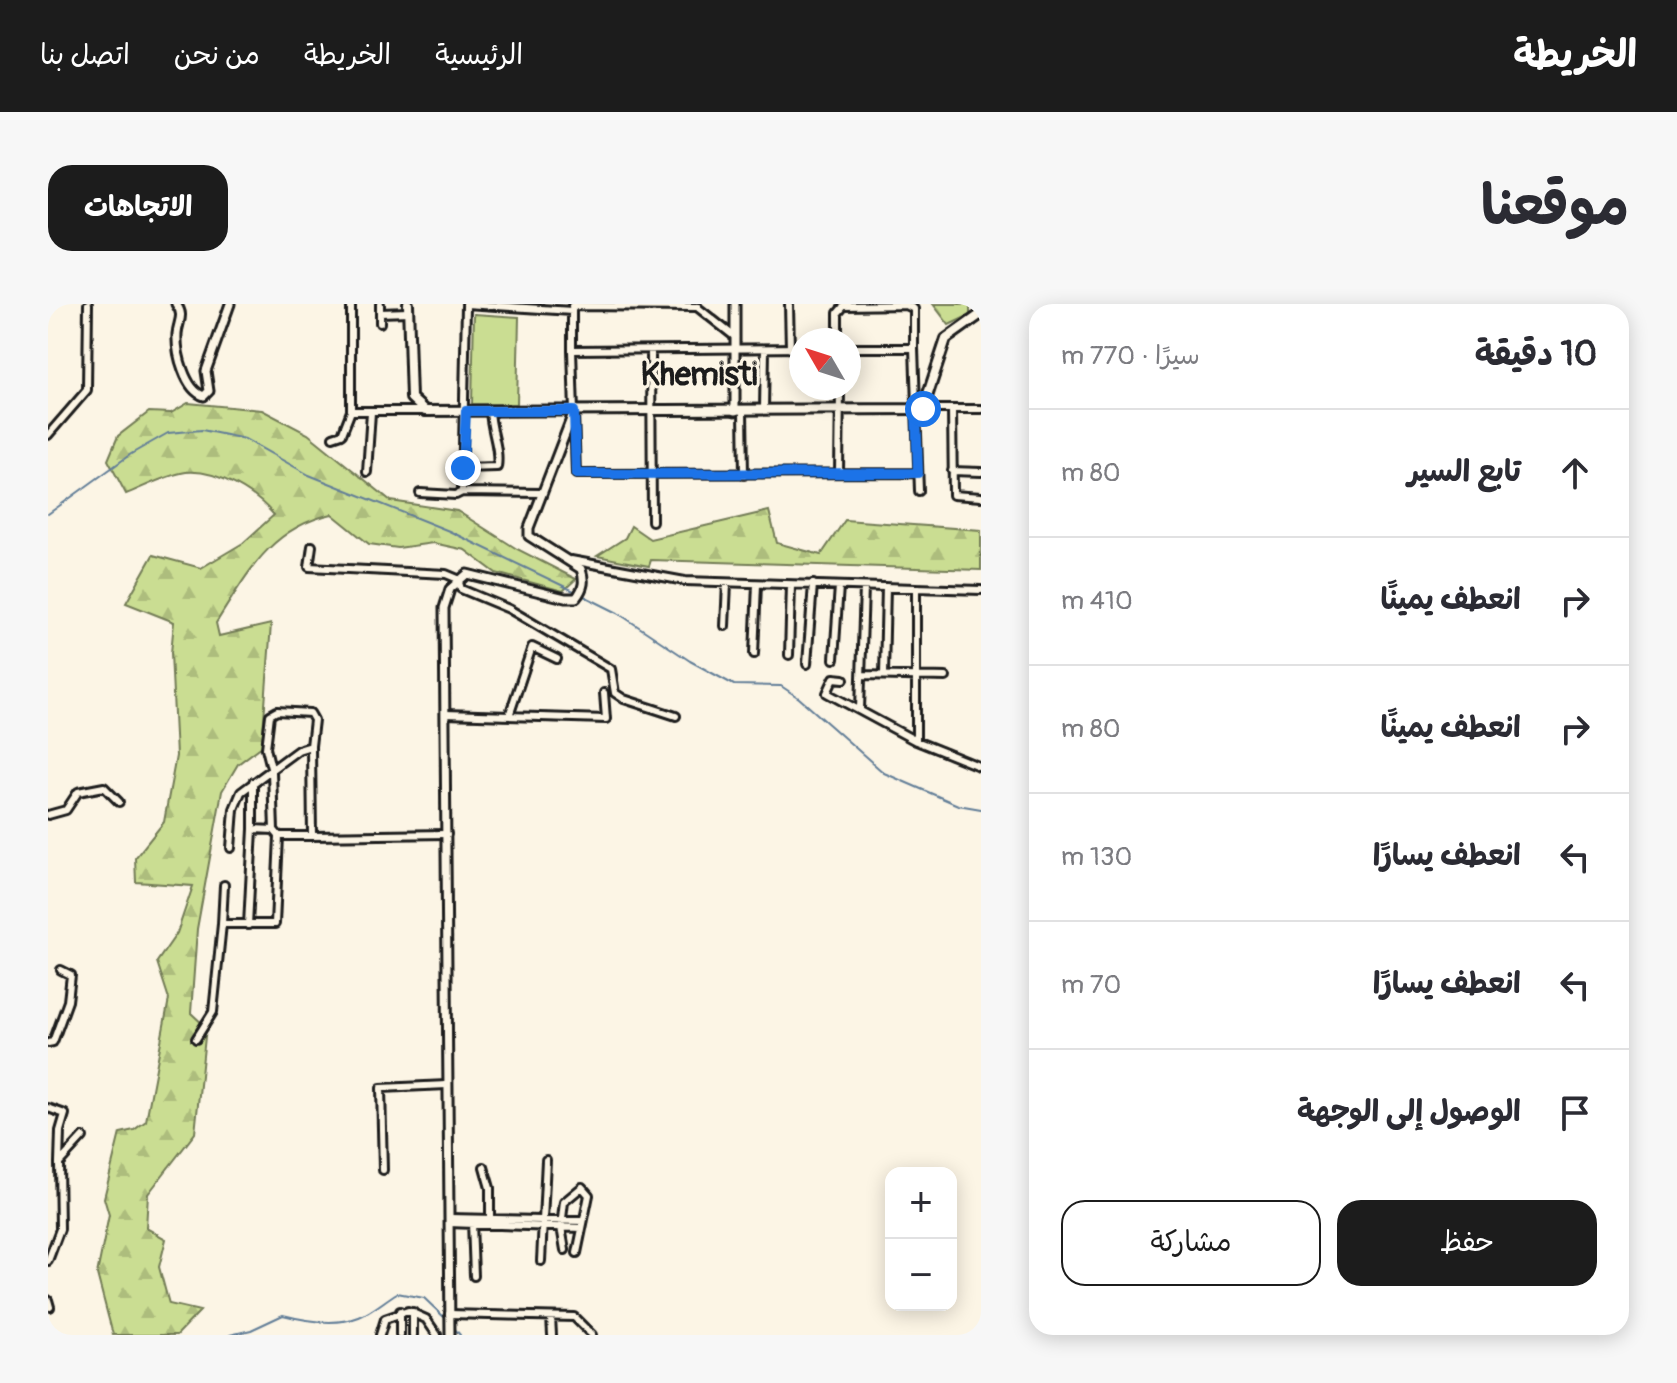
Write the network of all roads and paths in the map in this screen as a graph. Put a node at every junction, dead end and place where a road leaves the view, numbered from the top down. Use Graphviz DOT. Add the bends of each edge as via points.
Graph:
graph roads {
  1 [pos="88,304"];
  2 [pos="176,304"];
  3 [pos="230,304"];
  4 [pos="351,304"];
  5 [pos="380,304"];
  6 [pos="735,304"];
  7 [pos="789,304"];
  8 [pos="466,305"];
  9 [pos="696,306"];
  10 [pos="519,307"];
  11 [pos="572,307"];
  12 [pos="408,308"];
  13 [pos="380,313"];
  14 [pos="981,314"];
  15 [pos="380,323"];
  16 [pos="790,328"];
  17 [pos="838,328"];
  18 [pos="735,337"];
  19 [pos="861,348"];
  20 [pos="914,348"];
  21 [pos="735,349"];
  22 [pos="765,349"];
  23 [pos="789,349"];
  24 [pos="572,350"];
  25 [pos="651,350"];
  26 [pos="841,400"];
  27 [pos="952,409"];
  28 [pos="981,409"];
  29 [pos="764,410"];
  30 [pos="841,410"];
  31 [pos="920,410"];
  32 [pos="351,411"];
  33 [pos="425,411"];
  34 [pos="466,411"];
  35 [pos="490,411"];
  36 [pos="574,411"];
  37 [pos="652,411"];
  38 [pos="739,411"];
  39 [pos="371,412"];
  40 [pos="48,435"];
  41 [pos="333,437"];
  42 [pos="463,468"];
  43 [pos="952,471"];
  44 [pos="367,472"];
  45 [pos="981,472"];
  46 [pos="839,473"];
  47 [pos="918,473"];
  48 [pos="651,474"];
  49 [pos="744,475"];
  50 [pos="919,491"];
  51 [pos="462,492"];
  52 [pos="420,493"];
  53 [pos="542,493"];
  54 [pos="953,495"];
  55 [pos="981,497"];
  56 [pos="952,506"];
  57 [pos="652,521"];
  58 [pos="312,546"];
  59 [pos="571,560"];
  60 [pos="458,579"];
  61 [pos="727,583"];
  62 [pos="757,584"];
  63 [pos="813,584"];
  64 [pos="791,585"];
  65 [pos="839,586"];
  66 [pos="864,587"];
  67 [pos="886,587"];
  68 [pos="916,588"];
  69 [pos="981,590"];
  70 [pos="725,626"];
  71 [pos="754,654"];
  72 [pos="789,655"];
  73 [pos="557,659"];
  74 [pos="834,659"];
  75 [pos="807,664"];
  76 [pos="862,675"];
  77 [pos="884,675"];
  78 [pos="916,676"];
  79 [pos="946,677"];
  80 [pos="844,679"];
  81 [pos="604,693"];
  82 [pos="860,709"];
  83 [pos="445,714"];
  84 [pos="509,716"];
  85 [pos="676,716"];
  86 [pos="916,741"];
  87 [pos="311,746"];
  88 [pos="981,767"];
  89 [pos="272,772"];
  90 [pos="253,782"];
  91 [pos="119,802"];
  92 [pos="48,815"];
  93 [pos="253,829"];
  94 [pos="277,833"];
  95 [pos="447,834"];
  96 [pos="312,836"];
  97 [pos="231,848"];
  98 [pos="224,885"];
  99 [pos="222,924"];
  100 [pos="248,925"];
  101 [pos="61,970"];
  102 [pos="196,1039"];
  103 [pos="48,1043"];
  104 [pos="447,1085"];
  105 [pos="48,1108"];
  106 [pos="83,1137"];
  107 [pos="546,1160"];
  108 [pos="59,1163"];
  109 [pos="484,1167"];
  110 [pos="383,1170"];
  111 [pos="449,1220"];
  112 [pos="472,1221"];
  113 [pos="490,1221"];
  114 [pos="543,1223"];
  115 [pos="562,1224"];
  116 [pos="583,1225"];
  117 [pos="565,1250"];
  118 [pos="577,1253"];
  119 [pos="48,1261"];
  120 [pos="541,1261"];
  121 [pos="474,1276"];
  122 [pos="400,1311"];
  123 [pos="413,1312"];
  124 [pos="449,1317"];
  125 [pos="551,1317"];
  126 [pos="430,1323"];
  127 [pos="586,1327"];
  128 [pos="380,1335"];
  129 [pos="400,1335"];
  130 [pos="413,1335"];
  131 [pos="427,1335"];
  132 [pos="437,1335"];
  133 [pos="450,1335"];
  134 [pos="552,1335"];
  135 [pos="580,1335"];
  136 [pos="592,1335"];
  1 -- 40 [label="street" via="87,390"];
  2 -- 3 [label="street" via="184,367 194,391 204,396 209,359"];
  4 -- 32 [label="street"];
  5 -- 13 [label="street"];
  6 -- 18 [label="street"];
  7 -- 16 [label="street"];
  8 -- 10 [label="street"];
  8 -- 34 [label="street"];
  9 -- 11 [label="street"];
  9 -- 18 [label="street"];
  10 -- 11 [label="street"];
  11 -- 24 [label="street"];
  12 -- 13 [label="street"];
  12 -- 33 [label="main road" via="411,398"];
  13 -- 15 [label="street"];
  14 -- 31 [label="main road" via="946,339"];
  17 -- 20 [label="street" via="844,306 906,305 914,309"];
  18 -- 21 [label="street"];
  19 -- 20 [label="street"];
  20 -- 31 [label="street"];
  21 -- 22 [label="street"];
  21 -- 25 [label="street"];
  21 -- 38 [label="street"];
  22 -- 23 [label="street"];
  22 -- 29 [label="street"];
  24 -- 25 [label="street"];
  24 -- 36 [label="street"];
  25 -- 37 [label="street"];
  26 -- 30 [label="street"];
  27 -- 28 [label="street"];
  27 -- 31 [label="street"];
  27 -- 43 [label="street"];
  29 -- 30 [label="main road"];
  29 -- 38 [label="main road"];
  30 -- 31 [label="main road"];
  30 -- 46 [label="street"];
  31 -- 47 [label="street"];
  32 -- 39 [label="street"];
  32 -- 41 [label="street" via="342,434"];
  33 -- 34 [label="main road"];
  33 -- 39 [label="street"];
  34 -- 35 [label="main road"];
  34 -- 42 [label="street"];
  35 -- 36 [label="main road"];
  35 -- 42 [label="street" via="492,438 499,449 497,467"];
  36 -- 37 [label="main road"];
  36 -- 48 [label="street" via="576,474"];
  36 -- 53 [label="street"];
  37 -- 38 [label="main road"];
  37 -- 48 [label="street"];
  38 -- 49 [label="street"];
  39 -- 44 [label="street"];
  42 -- 51 [label="street"];
  43 -- 45 [label="street"];
  43 -- 54 [label="street"];
  46 -- 47 [label="street"];
  46 -- 49 [label="street"];
  47 -- 50 [label="street"];
  48 -- 49 [label="street"];
  48 -- 57 [label="street"];
  51 -- 52 [label="street"];
  51 -- 53 [label="street"];
  53 -- 59 [label="street" via="529,536"];
  54 -- 55 [label="street"];
  54 -- 56 [label="street"];
  58 -- 60 [label="street" via="309,567 446,574"];
  59 -- 60 [label="street" via="585,579 576,598 479,574"];
  59 -- 61 [label="street" via="685,581"];
  60 -- 83 [label="street" via="444,608"];
  60 -- 85 [label="street" via="461,589 509,609 611,669 615,693 624,699"];
  61 -- 62 [label="street"];
  61 -- 70 [label="street"];
  62 -- 64 [label="street"];
  62 -- 71 [label="street"];
  63 -- 64 [label="street"];
  63 -- 65 [label="street"];
  63 -- 75 [label="street"];
  64 -- 72 [label="street"];
  65 -- 66 [label="street"];
  65 -- 74 [label="street"];
  66 -- 67 [label="street"];
  66 -- 76 [label="street"];
  67 -- 68 [label="street"];
  67 -- 77 [label="street"];
  68 -- 69 [label="street"];
  68 -- 78 [label="street"];
  73 -- 84 [label="street" via="532,647"];
  76 -- 77 [label="street"];
  76 -- 82 [label="street"];
  77 -- 78 [label="street"];
  78 -- 79 [label="street"];
  78 -- 86 [label="street"];
  80 -- 82 [label="street" via="834,678 827,693"];
  81 -- 84 [label="street" via="606,719"];
  82 -- 86 [label="street"];
  83 -- 84 [label="street"];
  83 -- 95 [label="street"];
  86 -- 88 [label="street"];
  87 -- 89 [label="street"];
  87 -- 89 [label="street" via="310,713 272,713 266,748"];
  87 -- 96 [label="street"];
  89 -- 90 [label="street"];
  89 -- 94 [label="street"];
  90 -- 93 [label="street"];
  90 -- 97 [label="street" via="238,797"];
  91 -- 92 [label="street" via="104,787 78,792 66,810"];
  93 -- 94 [label="street"];
  93 -- 100 [label="street"];
  94 -- 96 [label="street"];
  94 -- 100 [label="street" via="275,924"];
  95 -- 96 [label="street"];
  95 -- 104 [label="street"];
  98 -- 99 [label="street"];
  99 -- 100 [label="street"];
  99 -- 102 [label="street" via="213,1012"];
  101 -- 103 [label="street" via="71,975 68,1001 53,1042"];
  104 -- 110 [label="street" via="381,1088"];
  104 -- 111 [label="street"];
  105 -- 108 [label="street" via="65,1114"];
  106 -- 108 [label="street"];
  107 -- 114 [label="street"];
  108 -- 119 [label="street" via="60,1229"];
  109 -- 113 [label="street"];
  111 -- 112 [label="street"];
  111 -- 124 [label="street"];
  112 -- 113 [label="street"];
  112 -- 121 [label="street"];
  113 -- 114 [label="street"];
  114 -- 115 [label="street"];
  114 -- 120 [label="street"];
  115 -- 116 [label="street"];
  115 -- 116 [label="street" via="566,1198 580,1187 589,1195"];
  115 -- 117 [label="street"];
  116 -- 118 [label="street"];
  122 -- 123 [label="street"];
  122 -- 128 [label="street" via="385,1319"];
  122 -- 129 [label="street"];
  123 -- 126 [label="street"];
  123 -- 130 [label="street"];
  124 -- 125 [label="street"];
  124 -- 133 [label="street"];
  125 -- 127 [label="street" via="576,1318"];
  125 -- 134 [label="street"];
  126 -- 131 [label="street"];
  126 -- 132 [label="street"];
  127 -- 135 [label="street"];
  127 -- 136 [label="street"];
}
